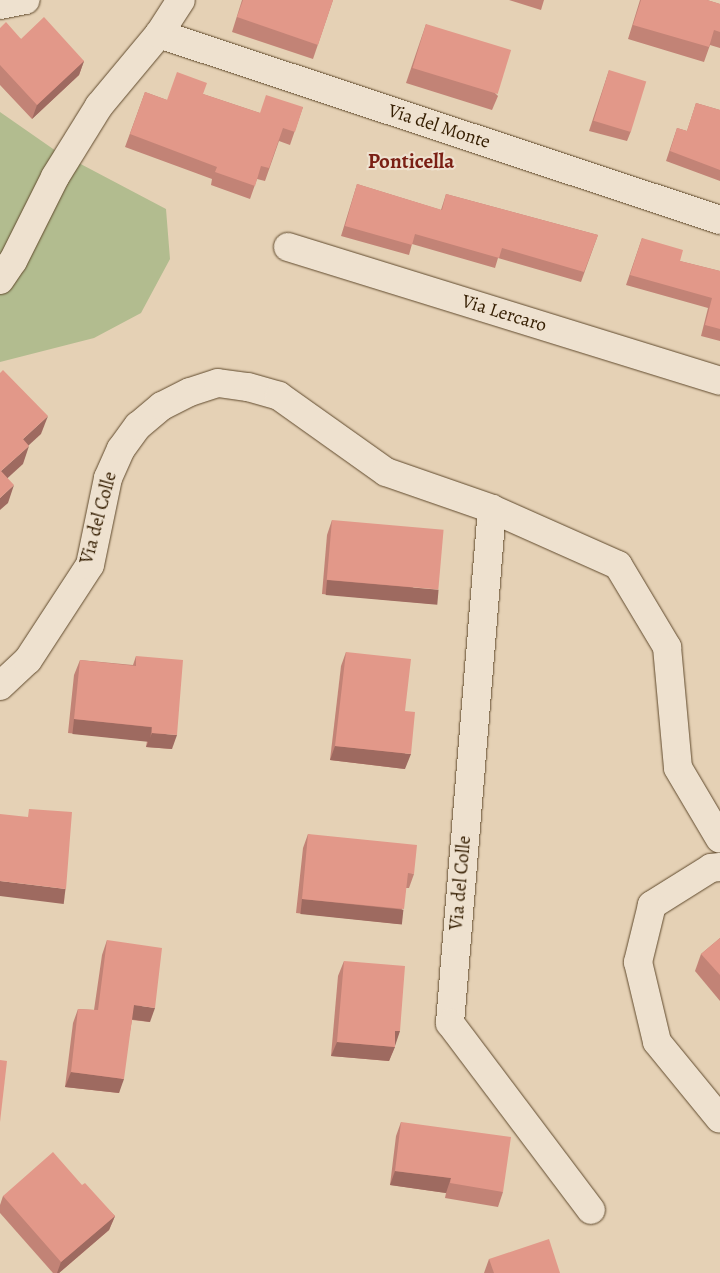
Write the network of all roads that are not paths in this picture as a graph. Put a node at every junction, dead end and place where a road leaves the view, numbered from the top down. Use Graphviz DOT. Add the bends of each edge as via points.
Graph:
graph roads {
  1 [pos="26,0"];
  2 [pos="181,0"];
  3 [pos="0,5"];
  4 [pos="159,34"];
  5 [pos="720,220"];
  6 [pos="288,248"];
  7 [pos="0,280"];
  8 [pos="720,381"];
  9 [pos="492,509"];
  10 [pos="0,686"];
  11 [pos="720,839"];
  12 [pos="720,867"];
  13 [pos="720,1119"];
  14 [pos="591,1210"];
  1 -- 3 [label="street"];
  2 -- 4 [label="street"];
  4 -- 5 [label="street, Via del Monte"];
  4 -- 7 [label="street" via="99,106 55,177 13,261"];
  6 -- 8 [label="street, Via Lercaro"];
  9 -- 10 [label="street, Via del Colle" via="386,472 279,396 248,387 218,384 190,392 162,406 138,426 121,449 108,478 90,565 28,660"];
  9 -- 11 [label="street, Via del Colle" via="618,565 667,647 678,768"];
  9 -- 14 [label="street, Via del Colle" via="450,1023"];
  12 -- 13 [label="street" via="711,868 652,905 638,962 657,1042"];
}
